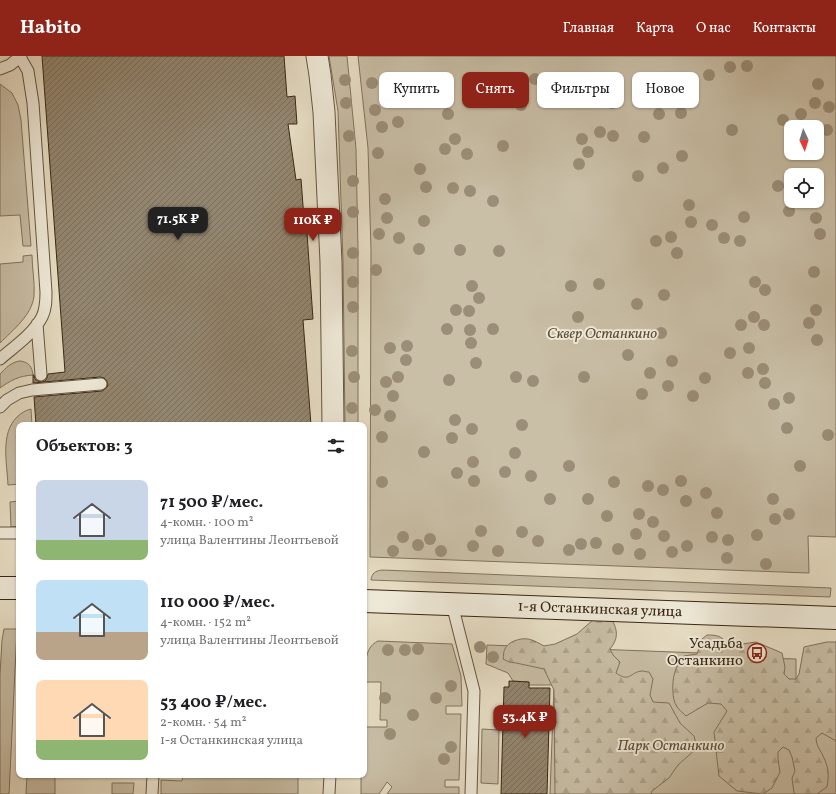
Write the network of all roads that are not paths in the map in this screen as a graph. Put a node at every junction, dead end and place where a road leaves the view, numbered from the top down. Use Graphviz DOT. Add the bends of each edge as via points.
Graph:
graph roads {
  1 [pos="316,56"];
  2 [pos="20,57"];
  3 [pos="0,69"];
  4 [pos="37,324"];
  5 [pos="0,359"];
  6 [pos="41,375"];
  7 [pos="101,384"];
  8 [pos="0,407"];
  9 [pos="333,422"];
  10 [pos="16,532"];
  11 [pos="0,533"];
  12 [pos="0,588"];
  13 [pos="16,588"];
  14 [pos="367,601"];
  15 [pos="452,604"];
  16 [pos="836,618"];
  17 [pos="152,778"];
  18 [pos="330,778"];
  19 [pos="152,794"];
  20 [pos="329,794"];
  21 [pos="471,794"];
  1 -- 9 [label="street" via="324,112 331,262"];
  2 -- 3 [label="lane"];
  2 -- 4 [label="lane" via="28,71 33,103 46,292 46,304"];
  4 -- 5 [label="lane"];
  4 -- 6 [label="lane"];
  7 -- 8 [label="lane" via="32,390 19,393"];
  10 -- 11 [label="lane"];
  12 -- 13 [label="street"];
  14 -- 15 [label="street, 1-я Останкинская улица"];
  15 -- 16 [label="street, 1-я Останкинская улица"];
  15 -- 21 [label="lane" via="474,691"];
  17 -- 19 [label="lane"];
  18 -- 20 [label="lane"];
}
